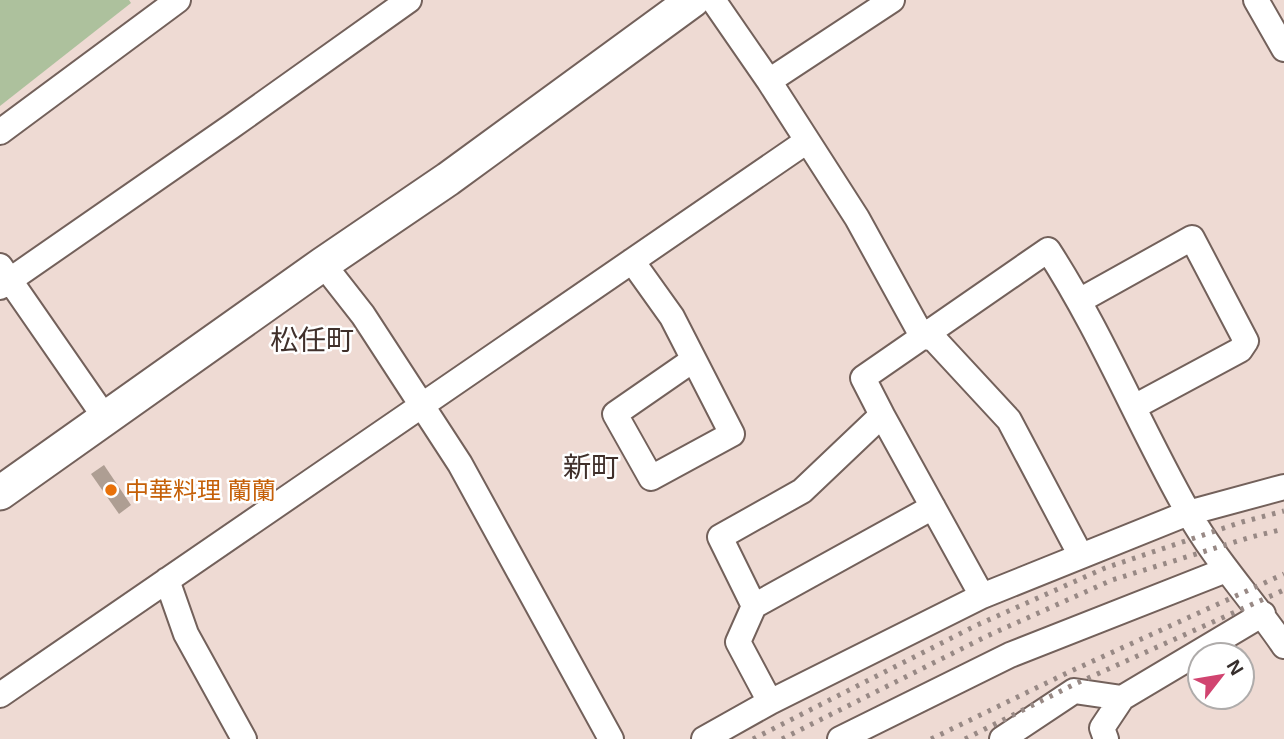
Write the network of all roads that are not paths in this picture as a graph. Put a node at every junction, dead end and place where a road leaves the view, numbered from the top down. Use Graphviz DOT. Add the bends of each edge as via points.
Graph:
graph roads {
  1 [pos="178,0"];
  2 [pos="409,0"];
  3 [pos="892,0"];
  4 [pos="1256,0"];
  5 [pos="696,1"];
  6 [pos="1284,49"];
  7 [pos="769,81"];
  8 [pos="0,132"];
  9 [pos="807,141"];
  10 [pos="632,261"];
  11 [pos="323,264"];
  12 [pos="3,278"];
  13 [pos="1079,301"];
  14 [pos="922,336"];
  15 [pos="693,360"];
  16 [pos="422,405"];
  17 [pos="1134,407"];
  18 [pos="882,415"];
  19 [pos="106,419"];
  20 [pos="1284,487"];
  21 [pos="0,493"];
  22 [pos="933,507"];
  23 [pos="1188,513"];
  24 [pos="1081,556"];
  25 [pos="1226,570"];
  26 [pos="167,580"];
  27 [pos="982,596"];
  28 [pos="754,606"];
  29 [pos="1263,614"];
  30 [pos="1284,646"];
  31 [pos="0,695"];
  32 [pos="1122,698"];
  33 [pos="770,702"];
  34 [pos="244,739"];
  35 [pos="611,739"];
  36 [pos="704,739"];
  37 [pos="840,739"];
  38 [pos="1002,739"];
  39 [pos="1106,739"];
  1 -- 8 [label="street"];
  2 -- 12 [label="street" via="233,126"];
  3 -- 7 [label="street"];
  4 -- 6 [label="street"];
  5 -- 7 [label="street"];
  5 -- 11 [label="main road"];
  7 -- 9 [label="street"];
  9 -- 10 [label="street"];
  9 -- 14 [label="street" via="857,218"];
  10 -- 15 [label="street" via="672,317"];
  10 -- 16 [label="street"];
  11 -- 16 [label="street"];
  11 -- 19 [label="main road"];
  12 -- 19 [label="street"];
  13 -- 14 [label="street" via="1048,250"];
  13 -- 17 [label="street"];
  13 -- 17 [label="street" via="1192,238 1246,341 1240,350"];
  14 -- 18 [label="street" via="863,378"];
  14 -- 24 [label="street" via="934,338 1009,420"];
  15 -- 15 [label="street" via="732,434 651,478 615,414"];
  16 -- 26 [label="street"];
  16 -- 35 [label="street" via="460,464"];
  17 -- 23 [label="street"];
  18 -- 22 [label="street"];
  18 -- 28 [label="street" via="802,491 720,537"];
  19 -- 21 [label="main road"];
  20 -- 23 [label="street"];
  22 -- 27 [label="street"];
  22 -- 28 [label="street"];
  23 -- 24 [label="street"];
  23 -- 25 [label="street"];
  24 -- 27 [label="street"];
  25 -- 29 [label="street"];
  25 -- 37 [label="street" via="1010,655"];
  26 -- 31 [label="street"];
  26 -- 34 [label="street" via="186,634"];
  27 -- 33 [label="street"];
  28 -- 33 [label="street" via="738,642"];
  29 -- 30 [label="street"];
  29 -- 32 [label="street"];
  32 -- 38 [label="street" via="1074,691"];
  32 -- 39 [label="street" via="1102,728"];
  33 -- 36 [label="street"];
}
